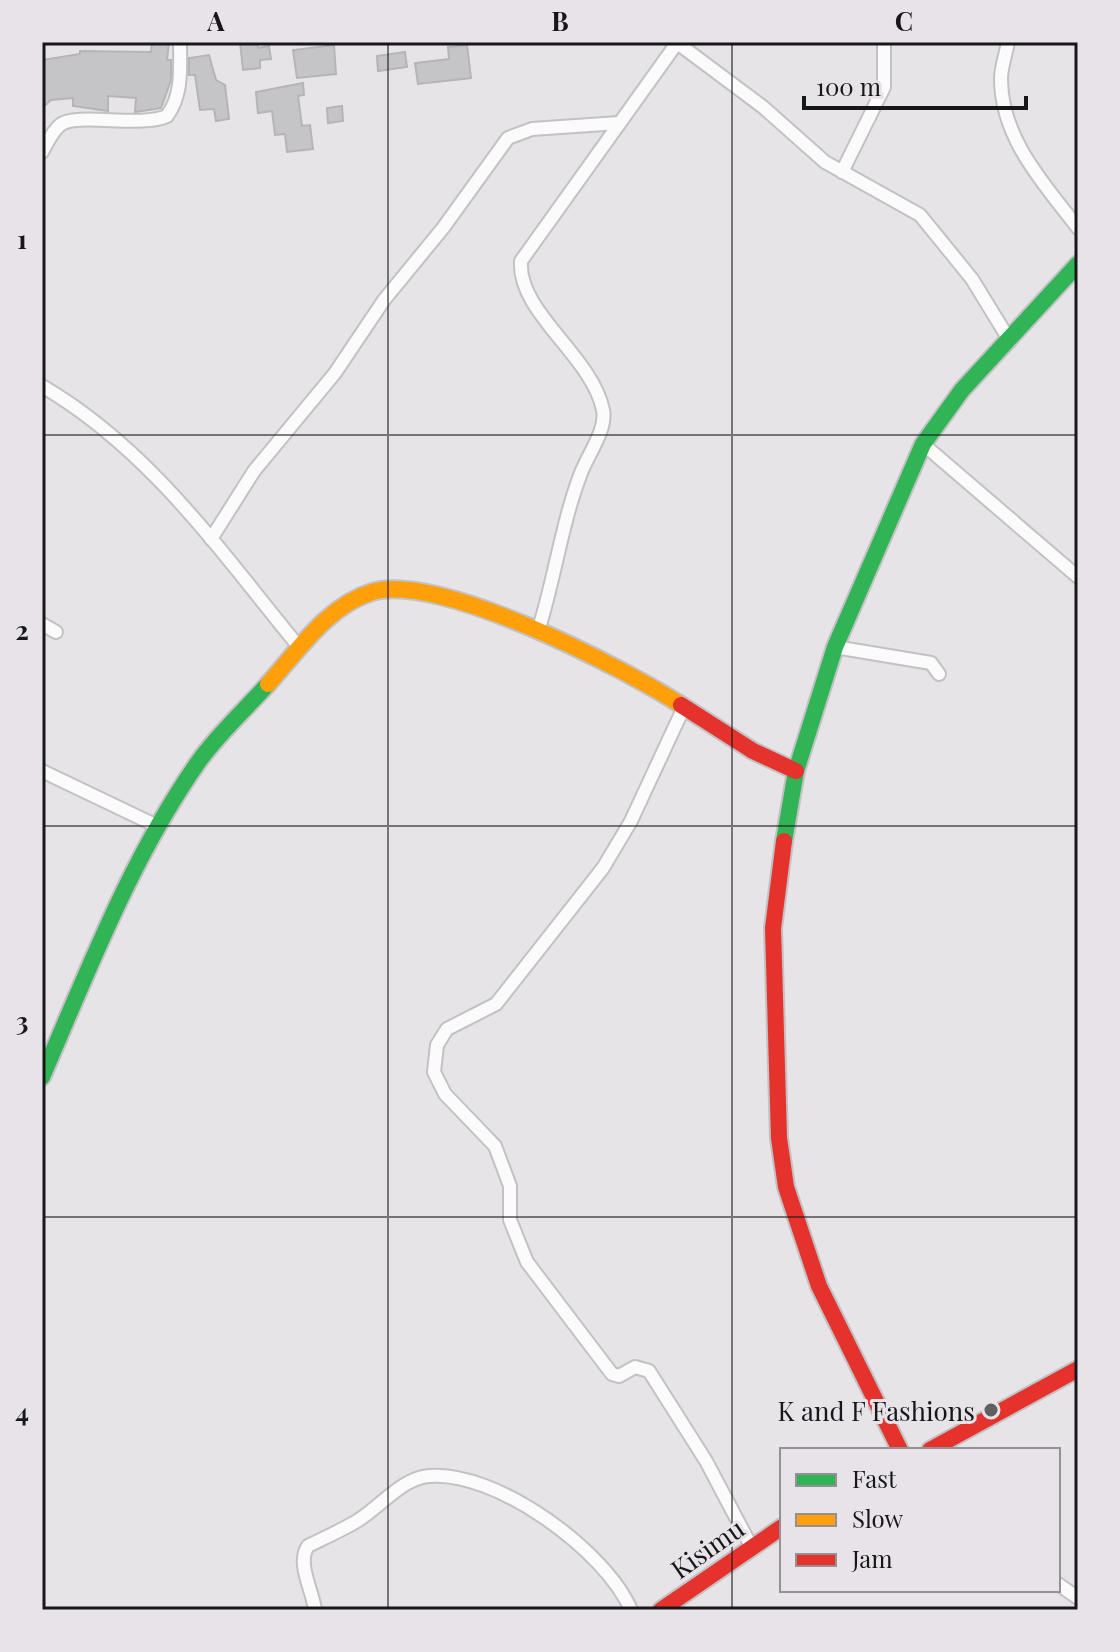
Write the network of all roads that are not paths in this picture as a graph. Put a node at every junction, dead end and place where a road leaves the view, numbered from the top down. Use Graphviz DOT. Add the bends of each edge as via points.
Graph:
graph roads {
  1 [pos="180,42"];
  2 [pos="884,42"];
  3 [pos="1008,42"];
  4 [pos="677,43"];
  5 [pos="619,123"];
  6 [pos="42,152"];
  7 [pos="842,172"];
  8 [pos="1078,228"];
  9 [pos="1078,264"];
  10 [pos="1010,341"];
  11 [pos="42,386"];
  12 [pos="923,444"];
  13 [pos="211,539"];
  14 [pos="1078,577"];
  15 [pos="42,624"];
  16 [pos="539,628"];
  17 [pos="56,632"];
  18 [pos="299,647"];
  19 [pos="835,647"];
  20 [pos="939,674"];
  21 [pos="684,707"];
  22 [pos="42,771"];
  23 [pos="796,771"];
  24 [pos="157,826"];
  25 [pos="42,1077"];
  26 [pos="1078,1369"];
  27 [pos="899,1448"];
  28 [pos="934,1448"];
  29 [pos="780,1528"];
  30 [pos="751,1546"];
  31 [pos="1060,1585"];
  32 [pos="1078,1598"];
  33 [pos="315,1610"];
  34 [pos="631,1610"];
  35 [pos="661,1610"];
  1 -- 6 [label="street" via="180,85 167,116 72,119 61,124"];
  2 -- 7 [label="street" via="884,87"];
  3 -- 8 [label="street" via="1001,77 1008,119 1031,167"];
  4 -- 5 [label="street"];
  4 -- 7 [label="street"];
  5 -- 13 [label="street" via="532,129 508,138 335,373 254,471"];
  5 -- 16 [label="street" via="521,261 525,290 579,361 604,412 580,474"];
  7 -- 10 [label="street" via="920,215 972,279"];
  9 -- 10 [label="street"];
  10 -- 12 [label="street" via="962,390"];
  11 -- 13 [label="street" via="116,437 181,500"];
  12 -- 14 [label="street"];
  12 -- 19 [label="street"];
  13 -- 18 [label="street"];
  15 -- 17 [label="street"];
  16 -- 18 [label="street" via="411,589 372,592 331,614"];
  16 -- 21 [label="street"];
  18 -- 24 [label="street" via="201,758"];
  19 -- 20 [label="street" via="931,663"];
  19 -- 23 [label="street"];
  21 -- 23 [label="street"];
  21 -- 30 [label="street" via="603,868 496,1004 447,1029 437,1045 434,1072 445,1094 495,1146 510,1186 510,1220 527,1262 612,1374 635,1367 649,1371"];
  22 -- 24 [label="street"];
  23 -- 27 [label="street" via="773,928 779,1138 786,1187 824,1297"];
  24 -- 25 [label="street"];
  26 -- 28 [label="street"];
  29 -- 30 [label="street, Kisimu"];
  30 -- 35 [label="street, Kisimu"];
  31 -- 32 [label="street"];
  33 -- 34 [label="street" via="304,1564 308,1546 355,1522 408,1483 429,1476 463,1479 563,1528"];
}
